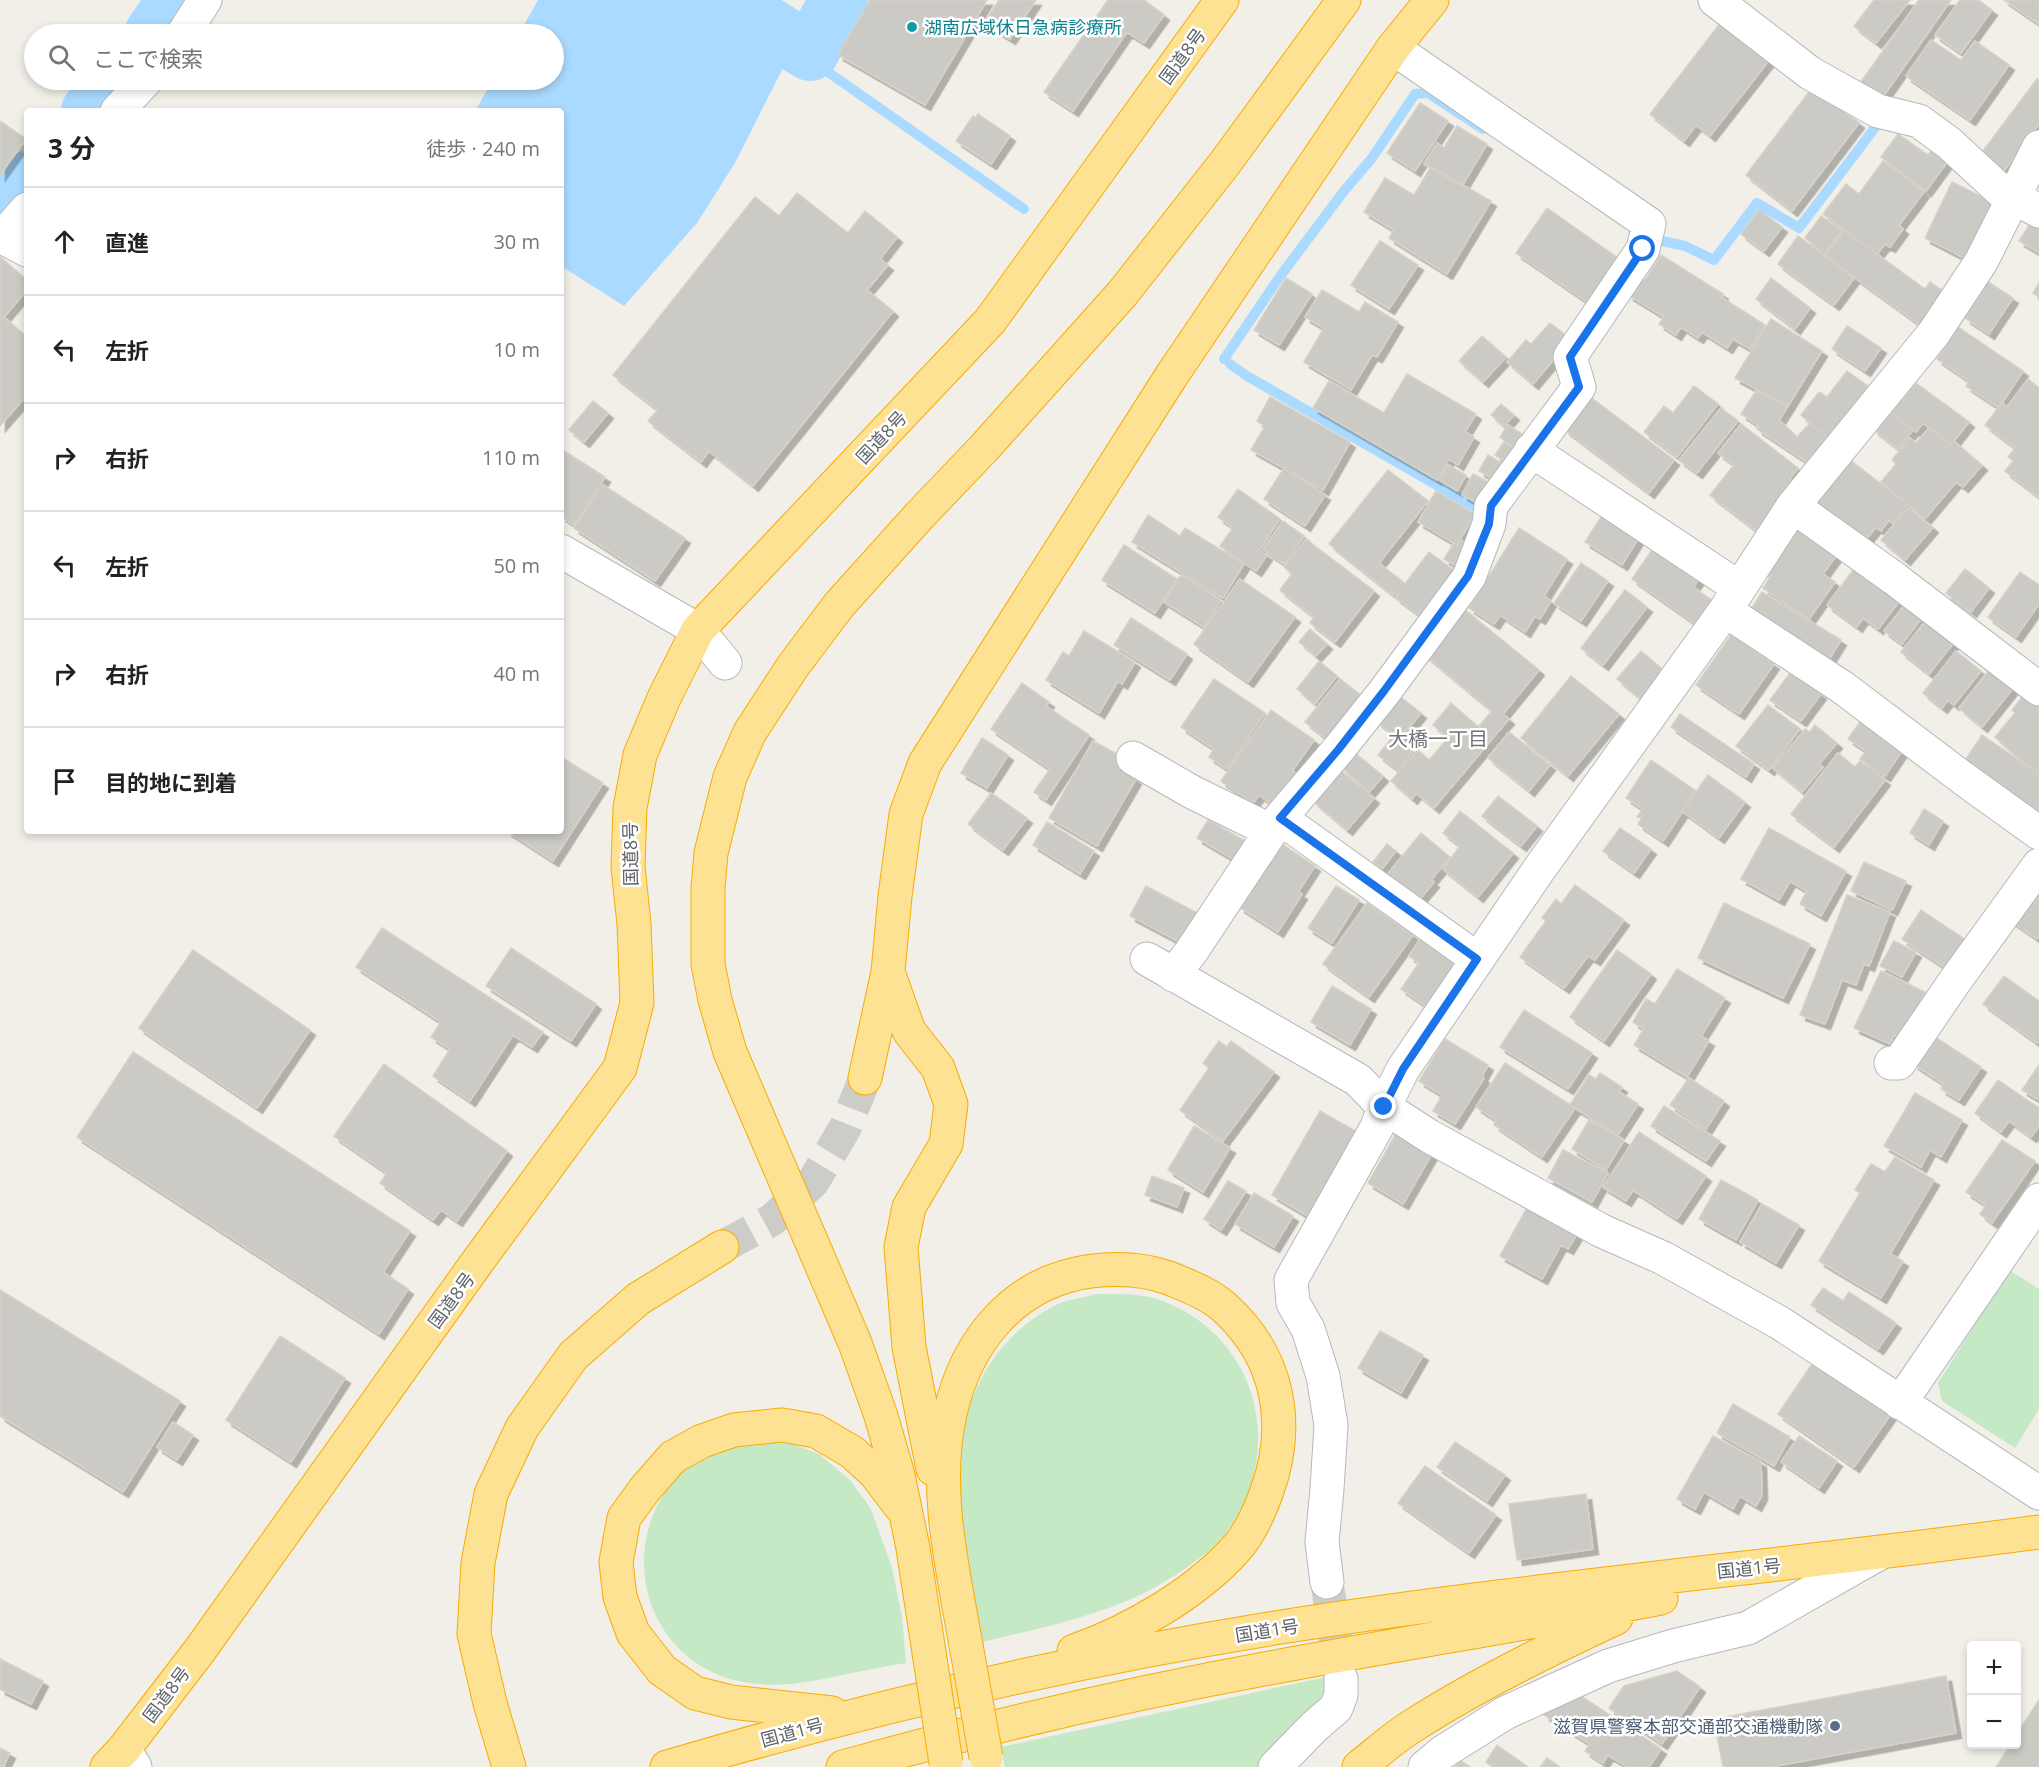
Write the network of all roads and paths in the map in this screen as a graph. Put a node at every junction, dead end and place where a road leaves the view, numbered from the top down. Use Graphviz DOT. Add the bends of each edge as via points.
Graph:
graph roads {
  1 [pos="205,0"];
  2 [pos="1344,0"];
  3 [pos="1432,0"];
  4 [pos="1715,0"];
  5 [pos="1217,2"];
  6 [pos="189,24"];
  7 [pos="1393,48"];
  8 [pos="137,90"];
  9 [pos="120,108"];
  10 [pos="2039,147"];
  11 [pos="2026,203"];
  12 [pos="24,214"];
  13 [pos="10,241"];
  14 [pos="1531,450"];
  15 [pos="1793,506"];
  16 [pos="564,553"];
  17 [pos="1731,600"];
  18 [pos="698,630"];
  19 [pos="725,663"];
  20 [pos="2039,689"];
  21 [pos="1132,758"];
  22 [pos="1275,824"];
  23 [pos="2039,833"];
  24 [pos="2039,865"];
  25 [pos="1477,959"];
  26 [pos="888,972"];
  27 [pos="1891,1063"];
  28 [pos="865,1078"];
  29 [pos="1384,1107"];
  30 [pos="2039,1200"];
  31 [pos="722,1247"];
  32 [pos="1900,1403"];
  33 [pos="2039,1493"];
  34 [pos="2039,1532"];
  35 [pos="947,1537"];
  36 [pos="913,1548"];
  37 [pos="1878,1554"];
  38 [pos="1327,1582"];
  39 [pos="1659,1598"];
  40 [pos="1341,1679"];
  41 [pos="988,1683"];
  42 [pos="854,1715"];
  43 [pos="122,1761"];
  44 [pos="987,1762"];
  45 [pos="946,1765"];
  46 [pos="509,1767"];
  47 [pos="667,1767"];
  48 [pos="843,1767"];
  49 [pos="1275,1767"];
  50 [pos="1359,1767"];
  51 [pos="1425,1767"];
  1 -- 6 [label="street"];
  2 -- 36 [label="highway" via="1122,294 839,605 750,732 730,777 711,853 708,888 708,964 715,1000 730,1052 855,1343 898,1475"];
  3 -- 7 [label="highway"];
  4 -- 11 [label="street" via="1810,74 1878,111 1919,121 2001,191"];
  5 -- 18 [label="highway, 国道8号" via="990,321"];
  7 -- 14 [label="street" via="1649,224 1639,256 1570,357 1579,387"];
  7 -- 26 [label="highway" via="1172,375 926,763 906,814"];
  8 -- 9 [label="street"];
  10 -- 11 [label="street"];
  11 -- 15 [label="street" via="1934,333"];
  12 -- 13 [label="street"];
  14 -- 17 [label="street"];
  14 -- 22 [label="street" via="1491,506 1489,524 1468,576 1378,699"];
  15 -- 17 [label="street"];
  15 -- 20 [label="street"];
  16 -- 18 [label="street"];
  17 -- 23 [label="street" via="1738,619 1842,687"];
  17 -- 25 [label="street"];
  18 -- 19 [label="street"];
  18 -- 43 [label="highway, 国道8号" via="663,698 640,755 630,808 628,867 638,1003 620,1068"];
  21 -- 22 [label="street" via="1192,792"];
  22 -- 25 [label="street"];
  22 -- 29 [label="street" via="1191,952 1160,967 1358,1080"];
  24 -- 27 [label="street" via="1899,1063"];
  25 -- 29 [label="street" via="1403,1069"];
  26 -- 28 [label="highway"];
  26 -- 35 [label="highway" via="909,1031 938,1068 951,1104 946,1144 909,1207 901,1247 909,1347"];
  29 -- 32 [label="street" via="1602,1231 1663,1258 1780,1323"];
  29 -- 38 [label="street" via="1377,1127 1291,1280 1293,1304 1308,1329 1323,1376 1331,1425 1322,1542"];
  30 -- 32 [label="street"];
  31 -- 46 [label="highway" via="638,1299 573,1356 522,1428 491,1494 478,1563 474,1634"];
  32 -- 33 [label="street"];
  34 -- 37 [label="highway, 国道1号"];
  35 -- 41 [label="highway" via="945,1455 949,1416 960,1379 975,1347 1000,1315 1033,1289 1071,1274 1112,1269 1151,1272 1192,1287 1224,1307 1247,1332 1266,1362 1279,1402 1280,1439 1274,1473 1262,1506 1242,1542 1182,1595 1134,1624 1087,1647"];
  35 -- 44 [label="highway, bridge"];
  36 -- 42 [label="highway" via="899,1503 875,1473 852,1452 816,1431 782,1425 734,1430 672,1457 624,1518 616,1562 620,1597 633,1633 662,1670 694,1693 731,1702"];
  36 -- 45 [label="highway, bridge"];
  37 -- 39 [label="highway, 国道1号"];
  37 -- 41 [label="highway, 国道1号" via="1397,1610 1146,1650"];
  37 -- 51 [label="street" via="1748,1628 1608,1666 1505,1713"];
  39 -- 48 [label="highway, 国道1号" via="1164,1689"];
  39 -- 50 [label="highway" via="1478,1686 1412,1726"];
  40 -- 49 [label="street" via="1336,1708"];
  41 -- 42 [label="highway, 国道1号"];
  42 -- 47 [label="highway, 国道1号"];
}
